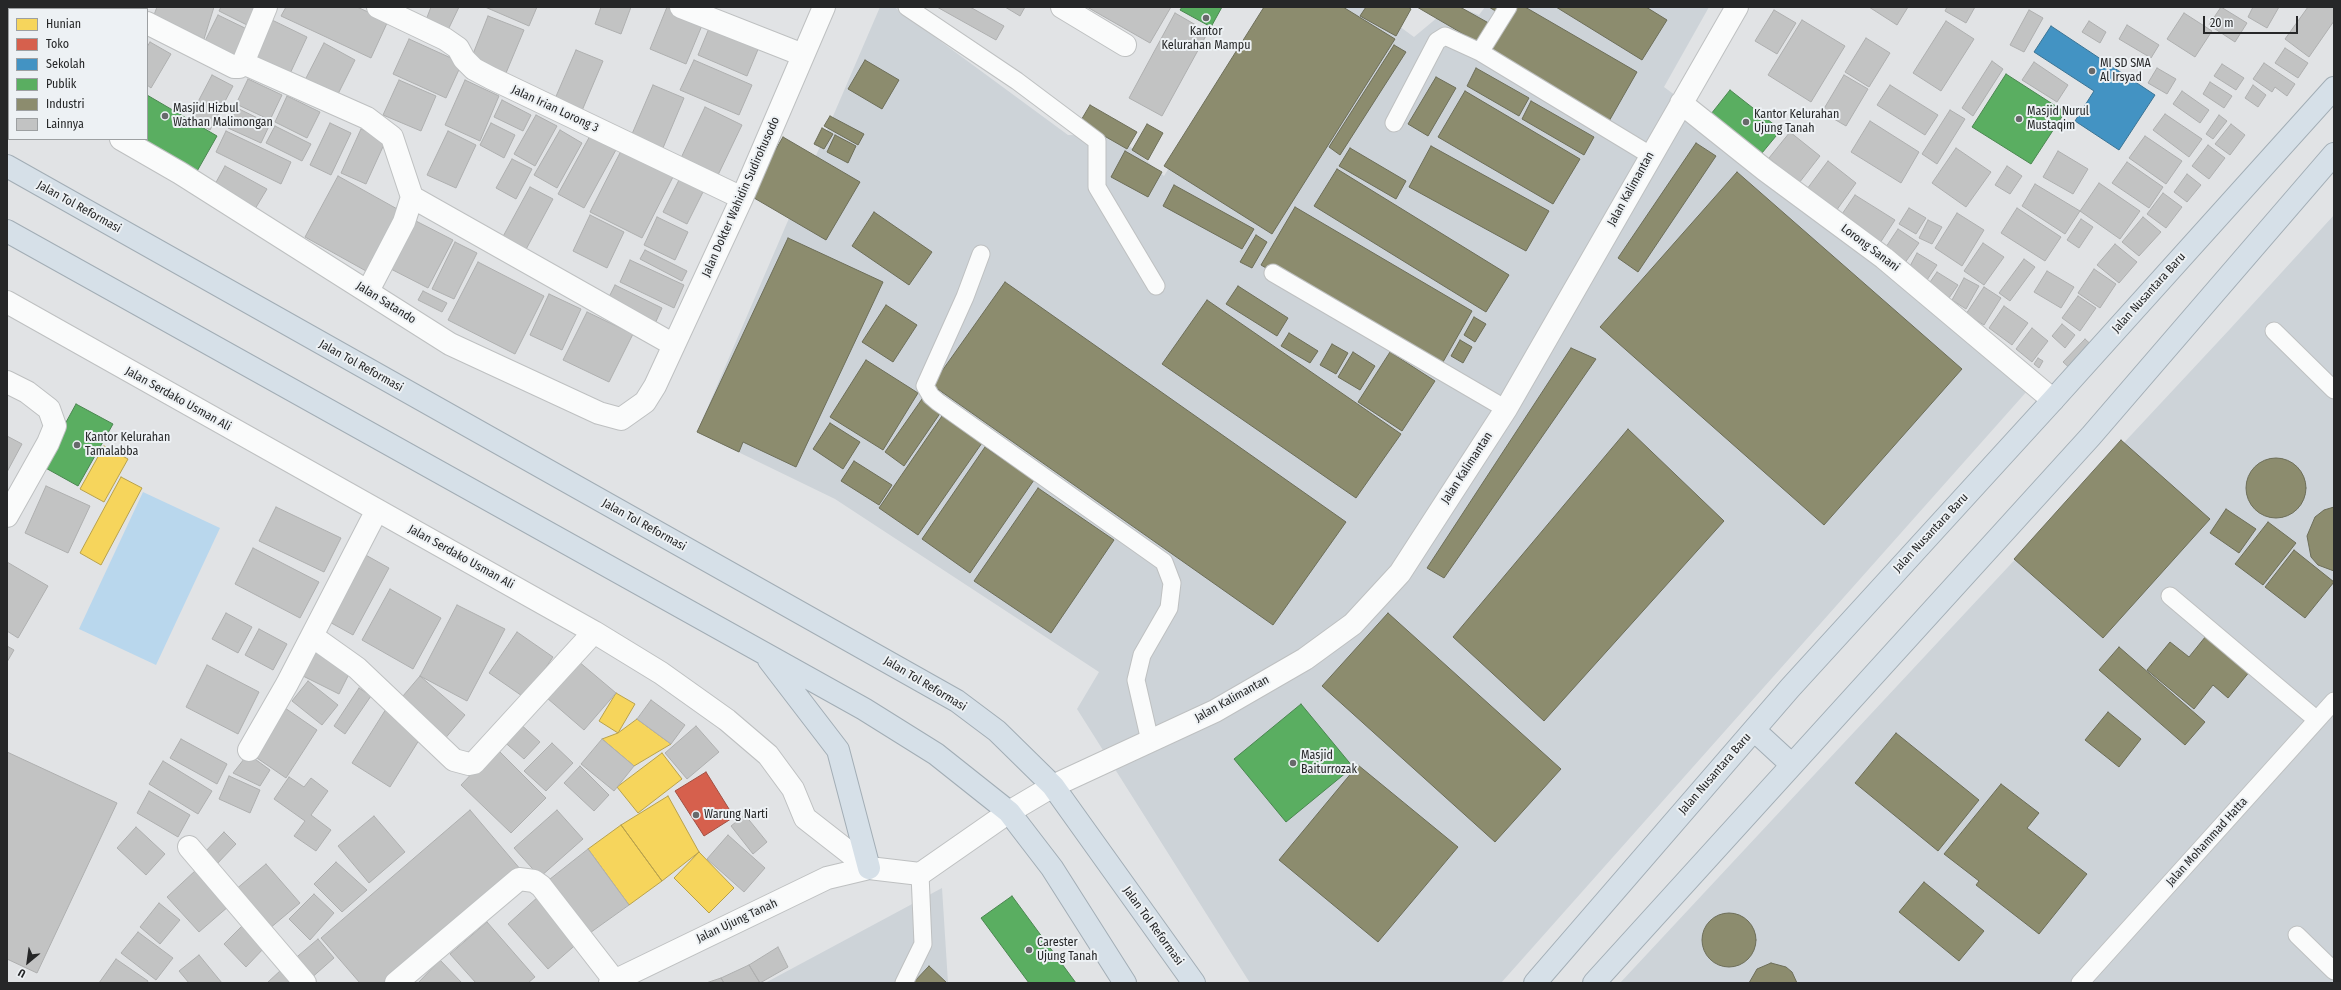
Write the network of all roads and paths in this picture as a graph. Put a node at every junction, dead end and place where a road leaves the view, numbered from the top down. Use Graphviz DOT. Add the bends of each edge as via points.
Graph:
graph roads {
  1 [pos="266,7"];
  2 [pos="378,7"];
  3 [pos="681,7"];
  4 [pos="824,7"];
  5 [pos="906,7"];
  6 [pos="1062,7"];
  7 [pos="1508,7"];
  8 [pos="1737,7"];
  9 [pos="148,24"];
  10 [pos="1125,45"];
  11 [pos="1480,52"];
  12 [pos="803,55"];
  13 [pos="243,63"];
  14 [pos="2334,88"];
  15 [pos="1681,103"];
  16 [pos="1394,123"];
  17 [pos="123,140"];
  18 [pos="2334,154"];
  19 [pos="1650,155"];
  20 [pos="7,166"];
  21 [pos="412,197"];
  22 [pos="742,198"];
  23 [pos="7,231"];
  24 [pos="980,254"];
  25 [pos="1273,273"];
  26 [pos="1156,286"];
  27 [pos="368,291"];
  28 [pos="7,302"];
  29 [pos="2274,331"];
  30 [pos="674,345"];
  31 [pos="7,382"];
  32 [pos="655,386"];
  33 [pos="2334,390"];
  34 [pos="2053,400"];
  35 [pos="1506,409"];
  36 [pos="377,510"];
  37 [pos="7,516"];
  38 [pos="2170,596"];
  39 [pos="594,632"];
  40 [pos="312,636"];
  41 [pos="764,653"];
  42 [pos="2334,701"];
  43 [pos="2316,720"];
  44 [pos="1754,730"];
  45 [pos="1150,741"];
  46 [pos="249,750"];
  47 [pos="1792,765"];
  48 [pos="1053,786"];
  49 [pos="1009,812"];
  50 [pos="189,846"];
  51 [pos="868,868"];
  52 [pos="920,874"];
  53 [pos="2297,935"];
  54 [pos="2334,971"];
  55 [pos="612,981"];
  56 [pos="305,983"];
  57 [pos="396,983"];
  58 [pos="904,983"];
  59 [pos="1125,983"];
  60 [pos="1194,983"];
  61 [pos="1535,983"];
  62 [pos="1594,983"];
  63 [pos="2080,983"];
  1 -- 13 [label="street"];
  2 -- 22 [label="street, Jalan Irian Lorong 3" via="445,39 458,48 474,69 491,78"];
  3 -- 12 [label="street"];
  4 -- 12 [label="street, Jalan Dokter Wahidin Sudirohusodo"];
  5 -- 26 [label="lane" via="1017,81 1097,141 1097,187"];
  6 -- 10 [label="street"];
  7 -- 11 [label="lane"];
  8 -- 15 [label="street, Jalan Kalimantan"];
  9 -- 13 [label="street" via="234,67 239,67"];
  11 -- 16 [label="lane" via="1448,37 1439,39"];
  11 -- 19 [label="lane"];
  12 -- 22 [label="street, Jalan Dokter Wahidin Sudirohusodo"];
  13 -- 21 [label="street" via="367,118 385,130 397,147"];
  14 -- 34 [label="highway, Jalan Nusantara Baru"];
  15 -- 19 [label="street, Jalan Kalimantan"];
  15 -- 34 [label="street, Lorong Sanani" via="1765,170 1884,258"];
  17 -- 27 [label="street, Jalan Satando"];
  18 -- 47 [label="highway" via="2091,436"];
  19 -- 35 [label="street, Jalan Kalimantan"];
  20 -- 48 [label="highway, Jalan Tol Reformasi" via="957,701 997,730"];
  21 -- 27 [label="street" via="404,222"];
  21 -- 30 [label="street"];
  22 -- 30 [label="street, Jalan Dokter Wahidin Sudirohusodo"];
  23 -- 41 [label="highway"];
  24 -- 45 [label="lane" via="965,297 925,386 938,402 1164,562 1172,583 1169,608 1142,655 1136,680"];
  25 -- 35 [label="lane"];
  27 -- 32 [label="street, Jalan Satando" via="450,344 599,413 621,419 645,402"];
  28 -- 36 [label="street, Jalan Serdako Usman Ali"];
  29 -- 33 [label="lane"];
  30 -- 32 [label="street, Jalan Dokter Wahidin Sudirohusodo"];
  31 -- 37 [label="street" via="27,392 49,409 55,426"];
  34 -- 44 [label="highway, Jalan Nusantara Baru"];
  35 -- 45 [label="street, Jalan Kalimantan" via="1400,573 1353,624 1305,659 1215,711"];
  36 -- 39 [label="street, Jalan Serdako Usman Ali"];
  36 -- 40 [label="street"];
  38 -- 43 [label="lane"];
  39 -- 40 [label="street" via="474,763 469,764 454,760 357,668"];
  39 -- 51 [label="street, Jalan Serdako Usman Ali" via="662,673 727,720 768,755 793,790 805,818"];
  40 -- 46 [label="street"];
  41 -- 49 [label="highway" via="864,709 936,754"];
  41 -- 51 [label="highway" via="838,750"];
  42 -- 43 [label="lane, Jalan Mohammad Hatta"];
  43 -- 63 [label="lane, Jalan Mohammad Hatta"];
  44 -- 47 [label="highway"];
  44 -- 61 [label="highway, Jalan Nusantara Baru"];
  45 -- 48 [label="street, Jalan Kalimantan"];
  47 -- 62 [label="highway"];
  48 -- 49 [label="street, Jalan Kalimantan"];
  48 -- 60 [label="highway, Jalan Tol Reformasi"];
  49 -- 52 [label="street, Jalan Kalimantan"];
  49 -- 59 [label="highway" via="1052,868"];
  50 -- 56 [label="street"];
  51 -- 52 [label="street"];
  51 -- 55 [label="street, Jalan Ujung Tanah" via="827,878"];
  52 -- 58 [label="lane" via="923,944"];
  53 -- 54 [label="lane"];
  55 -- 57 [label="street" via="541,886 534,881 519,879"];
}
